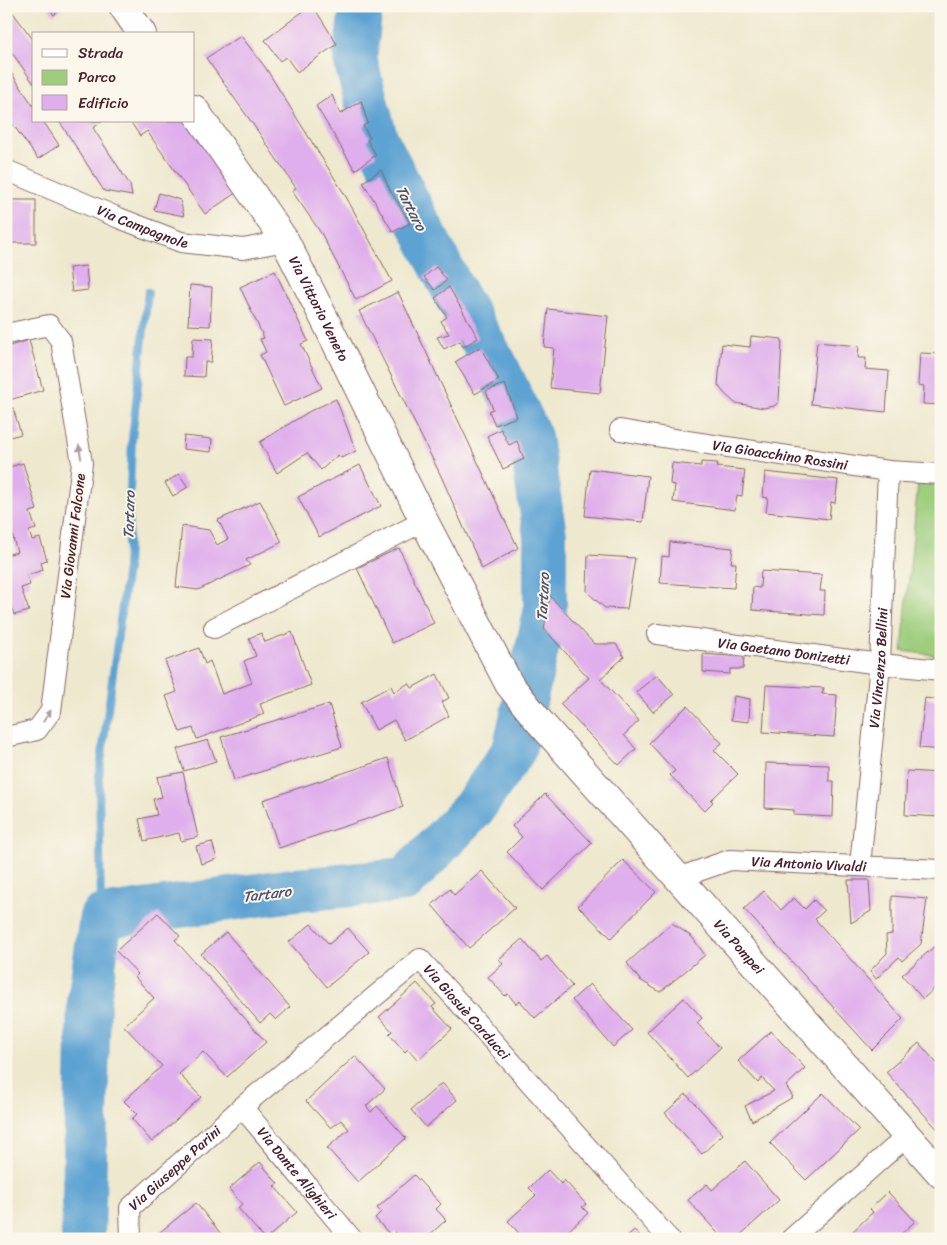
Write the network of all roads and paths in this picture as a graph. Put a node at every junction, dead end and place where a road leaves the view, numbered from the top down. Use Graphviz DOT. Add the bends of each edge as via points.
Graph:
graph roads {
  1 [pos="123,6"];
  2 [pos="141,32"];
  3 [pos="195,109"];
  4 [pos="6,170"];
  5 [pos="285,241"];
  6 [pos="6,334"];
  7 [pos="620,430"];
  8 [pos="888,471"];
  9 [pos="941,474"];
  10 [pos="424,521"];
  11 [pos="214,628"];
  12 [pos="657,634"];
  13 [pos="880,664"];
  14 [pos="941,670"];
  15 [pos="538,720"];
  16 [pos="6,737"];
  17 [pos="860,866"];
  18 [pos="941,870"];
  19 [pos="678,878"];
  20 [pos="242,1108"];
  21 [pos="907,1136"];
  22 [pos="941,1174"];
  23 [pos="130,1239"];
  24 [pos="352,1239"];
  25 [pos="669,1239"];
  26 [pos="791,1239"];
  1 -- 2 [label="street"];
  3 -- 5 [label="street, Via Vittorio Veneto"];
  4 -- 5 [label="street, Via Campagnole" via="181,242 243,249"];
  5 -- 10 [label="street, Via Vittorio Veneto"];
  16 -- 6 [label="street, Via Giovanni Falcone, one-way" via="37,730 51,711 82,463 61,341 49,325"];
  7 -- 8 [label="street, Via Gioacchino Rossini"];
  8 -- 9 [label="street, Via Gioacchino Rossini"];
  8 -- 13 [label="street, Via Vincenzo Bellini"];
  10 -- 11 [label="street"];
  10 -- 15 [label="street, Via Vittorio Veneto" via="509,684"];
  12 -- 13 [label="street, Via Gaetano Donizetti"];
  13 -- 14 [label="street, Via Gaetano Donizetti"];
  13 -- 17 [label="street, Via Vincenzo Bellini"];
  15 -- 19 [label="street, Via Pompei"];
  17 -- 18 [label="street, Via Antonio Vivaldi"];
  17 -- 19 [label="street, Via Antonio Vivaldi" via="730,860"];
  19 -- 21 [label="street, Via Pompei"];
  20 -- 23 [label="street, Via Giuseppe Parini" via="130,1208"];
  20 -- 24 [label="street, Via Dante Alighieri"];
  20 -- 25 [label="street, Via Giosuè Carducci" via="420,959"];
  21 -- 22 [label="street, Via Pompei"];
  21 -- 26 [label="street"];
}
